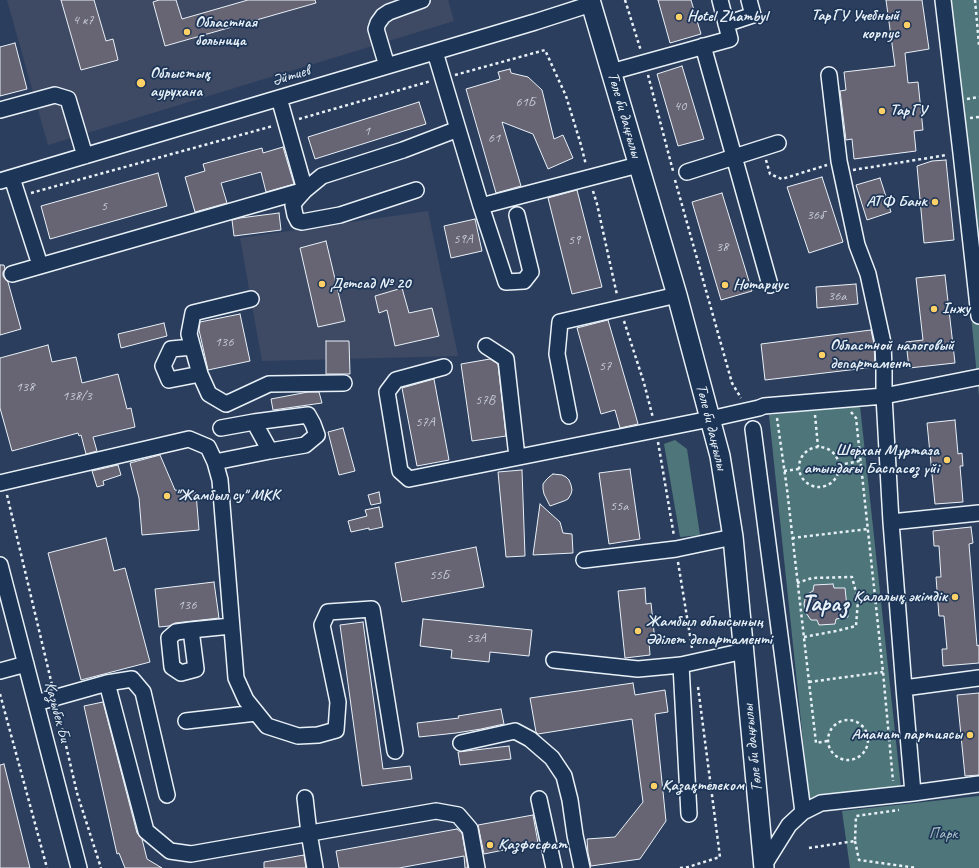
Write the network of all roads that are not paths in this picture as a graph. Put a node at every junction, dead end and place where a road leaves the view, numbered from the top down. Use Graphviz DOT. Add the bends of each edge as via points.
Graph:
graph roads {
  1 [pos="422,0"];
  2 [pos="720,0"];
  3 [pos="749,0"];
  4 [pos="943,0"];
  5 [pos="590,2"];
  6 [pos="726,24"];
  7 [pos="703,46"];
  8 [pos="435,52"];
  9 [pos="387,66"];
  10 [pos="611,72"];
  11 [pos="829,75"];
  12 [pos="279,98"];
  13 [pos="0,110"];
  14 [pos="458,129"];
  15 [pos="778,143"];
  16 [pos="85,156"];
  17 [pos="735,157"];
  18 [pos="638,165"];
  19 [pos="687,172"];
  20 [pos="6,179"];
  21 [pos="305,190"];
  22 [pos="416,190"];
  23 [pos="481,206"];
  24 [pos="517,215"];
  25 [pos="40,265"];
  26 [pos="12,274"];
  27 [pos="770,285"];
  28 [pos="677,295"];
  29 [pos="251,300"];
  30 [pos="979,316"];
  31 [pos="486,346"];
  32 [pos="192,347"];
  33 [pos="444,367"];
  34 [pos="200,374"];
  35 [pos="979,377"];
  36 [pos="344,383"];
  37 [pos="884,396"];
  38 [pos="226,404"];
  39 [pos="569,416"];
  40 [pos="710,419"];
  41 [pos="254,422"];
  42 [pos="221,428"];
  43 [pos="754,429"];
  44 [pos="208,447"];
  45 [pos="270,451"];
  46 [pos="517,457"];
  47 [pos="215,462"];
  48 [pos="3,486"];
  49 [pos="979,513"];
  50 [pos="891,522"];
  51 [pos="733,537"];
  52 [pos="584,560"];
  53 [pos="0,565"];
  54 [pos="231,626"];
  55 [pos="191,630"];
  56 [pos="744,651"];
  57 [pos="554,660"];
  58 [pos="26,664"];
  59 [pos="688,664"];
  60 [pos="0,671"];
  61 [pos="979,678"];
  62 [pos="107,683"];
  63 [pos="904,688"];
  64 [pos="36,702"];
  65 [pos="256,713"];
  66 [pos="186,721"];
  67 [pos="461,742"];
  68 [pos="396,752"];
  69 [pos="979,784"];
  70 [pos="913,793"];
  71 [pos="167,795"];
  72 [pos="305,798"];
  73 [pos="539,799"];
  74 [pos="803,812"];
  75 [pos="689,814"];
  76 [pos="309,833"];
  77 [pos="764,866"];
  78 [pos="79,868"];
  79 [pos="316,868"];
  80 [pos="477,868"];
  81 [pos="554,868"];
  82 [pos="582,868"];
  1 -- 9 [label="street" via="389,12 378,23 376,29"];
  2 -- 6 [label="street"];
  3 -- 6 [label="street" via="754,15"];
  4 -- 30 [label="street"];
  5 -- 8 [label="street, Әйтиев" via="535,22"];
  5 -- 10 [label="main road, Төле би даңғылы"];
  6 -- 7 [label="street" via="730,39"];
  7 -- 10 [label="street"];
  7 -- 17 [label="street"];
  8 -- 9 [label="street, Әйтиев"];
  8 -- 14 [label="street"];
  9 -- 12 [label="street, Әйтиев"];
  10 -- 18 [label="main road, Төле би даңғылы"];
  11 -- 37 [label="street" via="840,166 857,245 868,274 883,343"];
  12 -- 16 [label="street, Әйтиев"];
  12 -- 21 [label="street"];
  13 -- 16 [label="street" via="55,95 68,99"];
  14 -- 21 [label="street" via="322,176"];
  14 -- 23 [label="street"];
  15 -- 17 [label="street"];
  16 -- 20 [label="street, Әйтиев"];
  17 -- 19 [label="street"];
  17 -- 27 [label="street"];
  18 -- 23 [label="street"];
  18 -- 28 [label="main road, Төле би даңғылы"];
  20 -- 25 [label="street"];
  21 -- 22 [label="street" via="293,205 298,221 302,222 340,215"];
  21 -- 25 [label="street"];
  23 -- 24 [label="street" via="506,282 524,281 531,272"];
  25 -- 26 [label="street"];
  28 -- 39 [label="street" via="560,322 557,354"];
  28 -- 40 [label="main road, Төле би даңғылы"];
  29 -- 32 [label="street" via="193,313 189,334"];
  31 -- 46 [label="street" via="506,359"];
  32 -- 34 [label="street"];
  32 -- 34 [label="street" via="171,349 163,366 169,380"];
  33 -- 46 [label="street" via="396,380 387,392 400,471 409,479"];
  34 -- 38 [label="street" via="209,394"];
  35 -- 37 [label="street"];
  36 -- 38 [label="street" via="269,384"];
  37 -- 40 [label="street" via="764,406"];
  37 -- 50 [label="street"];
  38 -- 42 [label="street"];
  40 -- 46 [label="street"];
  40 -- 51 [label="main road, Төле би даңғылы" via="720,456"];
  41 -- 42 [label="street"];
  41 -- 45 [label="street"];
  41 -- 45 [label="street" via="308,415 313,424 317,435 305,445"];
  42 -- 44 [label="street"];
  43 -- 74 [label="street"];
  44 -- 47 [label="street"];
  44 -- 48 [label="street" via="189,439"];
  45 -- 47 [label="street"];
  47 -- 54 [label="street" via="220,480"];
  49 -- 50 [label="street"];
  50 -- 63 [label="street"];
  51 -- 52 [label="street" via="676,550"];
  51 -- 56 [label="main road, Төле би даңғылы"];
  53 -- 58 [label="street, Қазыбек Би"];
  54 -- 55 [label="street"];
  54 -- 65 [label="street" via="236,678 246,700"];
  56 -- 59 [label="street"];
  56 -- 77 [label="main road, Төле би даңғылы"];
  57 -- 59 [label="street" via="638,669"];
  58 -- 60 [label="street"];
  58 -- 64 [label="street, Қазыбек Би"];
  59 -- 75 [label="street"];
  61 -- 63 [label="street"];
  62 -- 64 [label="street"];
  62 -- 71 [label="street" via="132,679 143,692"];
  62 -- 76 [label="street" via="146,831 170,851 191,854"];
  63 -- 70 [label="street"];
  64 -- 78 [label="street, Қазыбек Би"];
  65 -- 66 [label="street"];
  65 -- 68 [label="street" via="267,726 298,736 318,735 336,730 338,702 322,626 328,612 372,609"];
  67 -- 82 [label="street" via="515,731 530,739 552,758 564,776"];
  69 -- 70 [label="street"];
  70 -- 74 [label="street" via="821,803"];
  72 -- 76 [label="street"];
  73 -- 81 [label="street"];
  74 -- 77 [label="street" via="789,825"];
  76 -- 79 [label="street"];
  76 -- 80 [label="street" via="436,811 458,816 470,829"];
}
